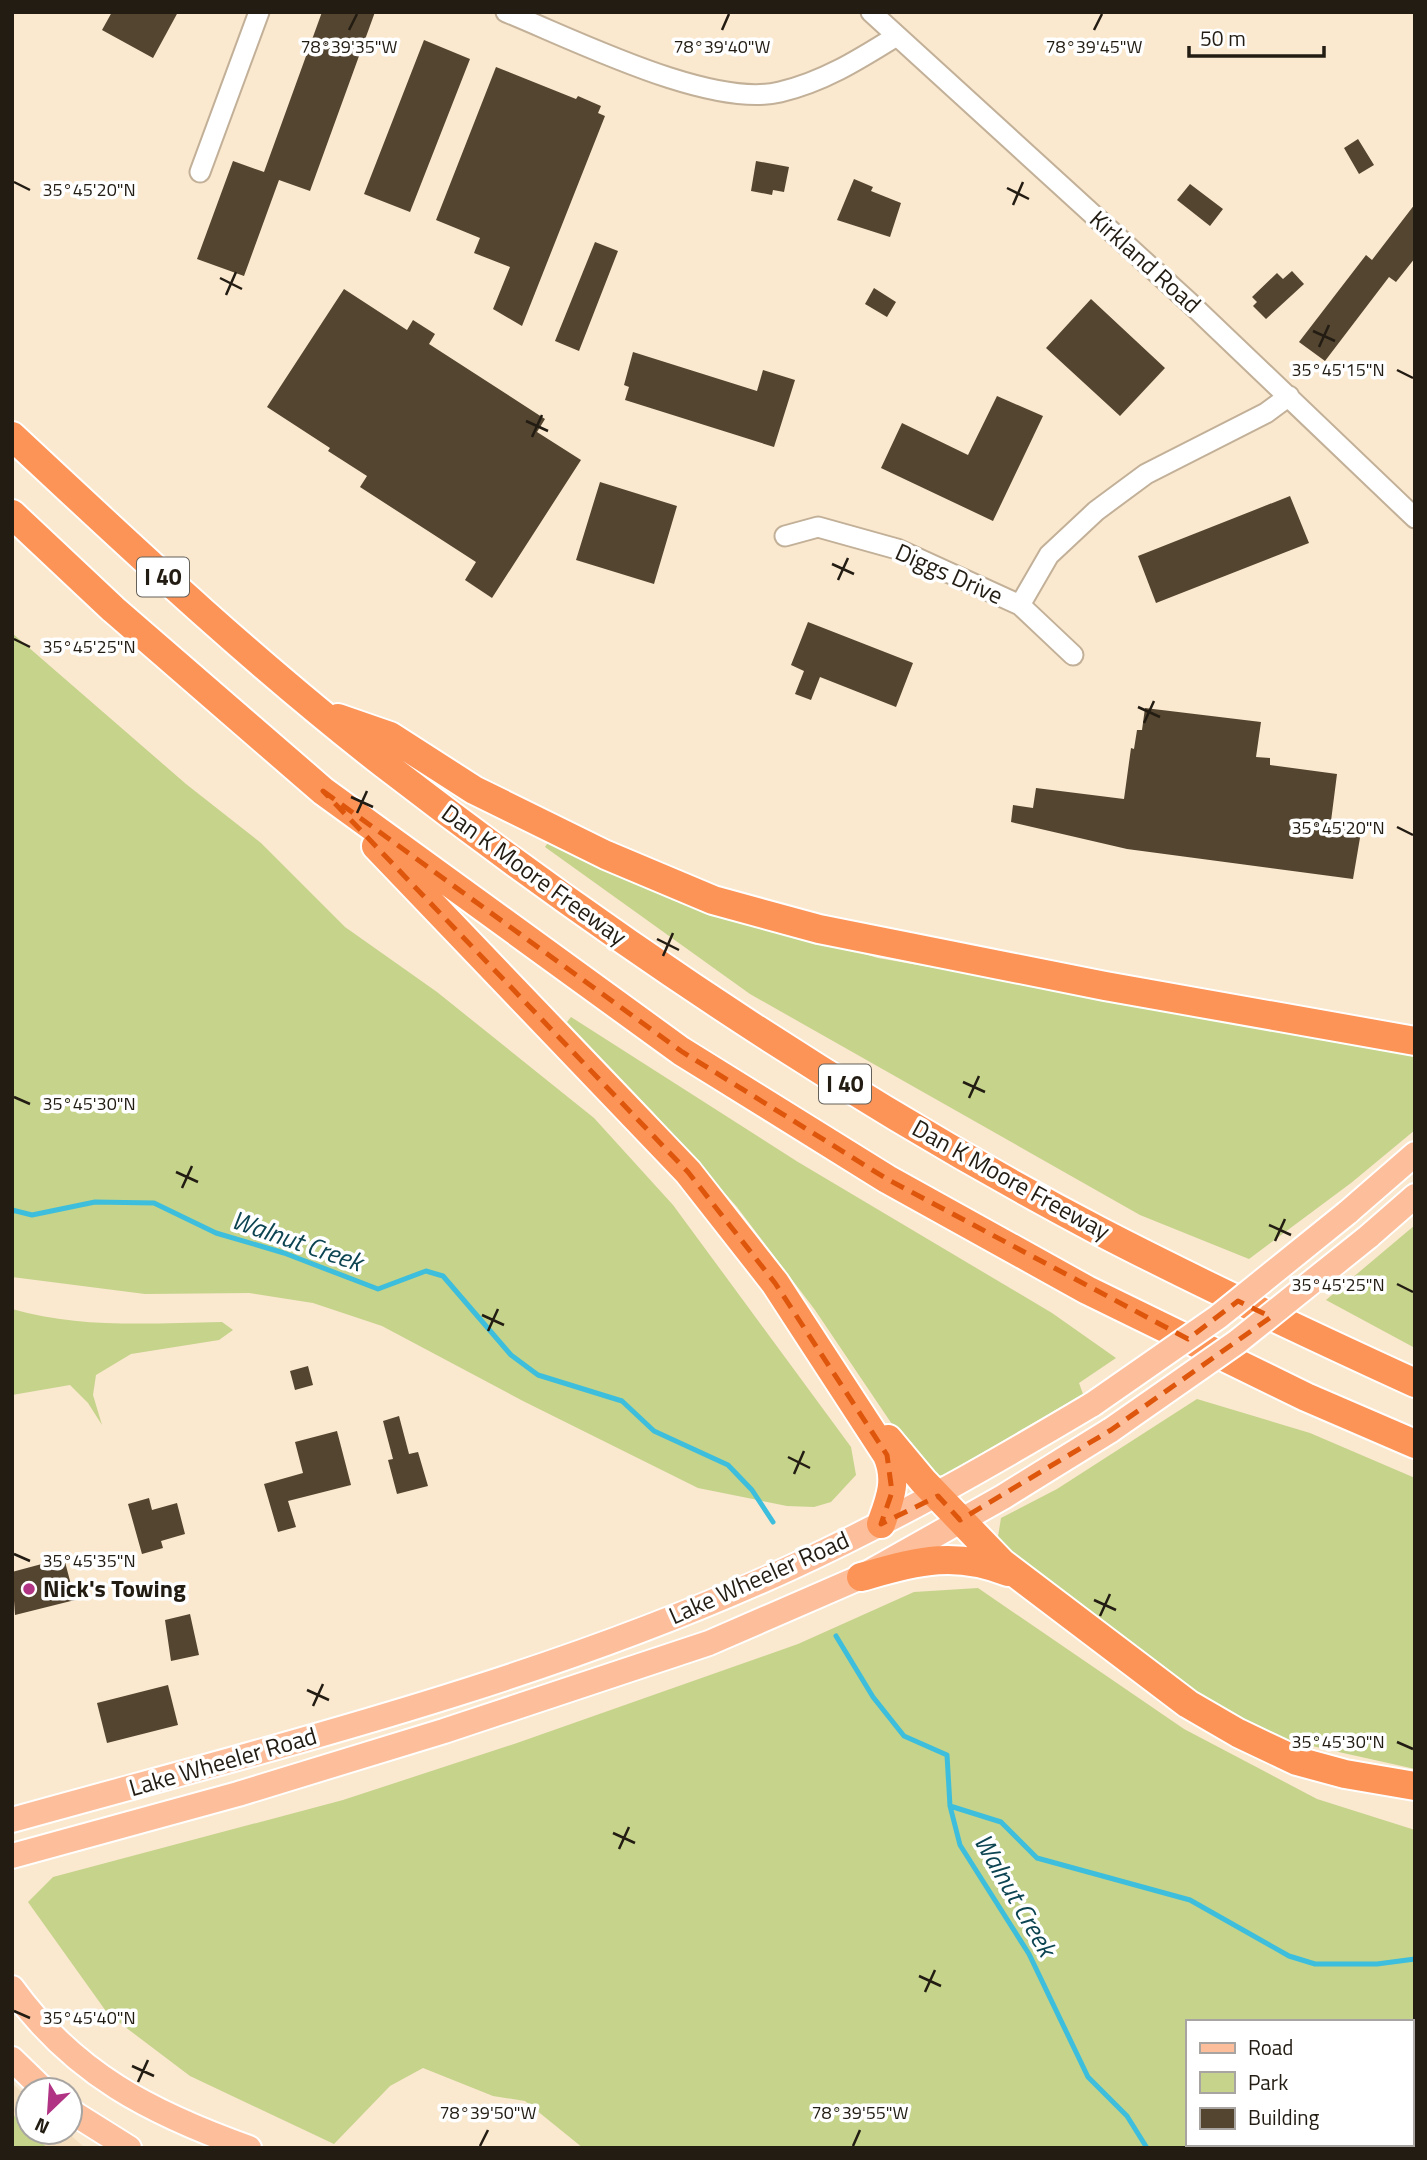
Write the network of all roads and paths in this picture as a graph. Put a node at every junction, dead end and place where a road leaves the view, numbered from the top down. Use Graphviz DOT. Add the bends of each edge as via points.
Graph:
graph roads {
  1 [pos="259,12"];
  2 [pos="506,12"];
  3 [pos="871,12"];
  4 [pos="895,37"];
  5 [pos="200,172"];
  6 [pos="1289,396"];
  7 [pos="12,436"];
  8 [pos="12,514"];
  9 [pos="1415,517"];
  10 [pos="785,536"];
  11 [pos="1020,605"];
  12 [pos="1073,654"];
  13 [pos="320,712"];
  14 [pos="323,791"];
  15 [pos="1415,1041"];
  16 [pos="1415,1154"];
  17 [pos="1415,1196"];
  18 [pos="842,1382"];
  19 [pos="1415,1383"];
  20 [pos="1415,1444"];
  21 [pos="938,1496"];
  22 [pos="960,1520"];
  23 [pos="881,1524"];
  24 [pos="861,1577"];
  25 [pos="1020,1577"];
  26 [pos="1415,1786"];
  27 [pos="12,1820"];
  28 [pos="12,1856"];
  29 [pos="12,1988"];
  30 [pos="12,2059"];
  31 [pos="30,2076"];
  32 [pos="84,2120"];
  33 [pos="129,2148"];
  34 [pos="249,2148"];
  1 -- 5 [label="street"];
  2 -- 4 [label="street" via="690,86 740,94 778,93 830,76"];
  3 -- 4 [label="street, Kirkland Road"];
  4 -- 6 [label="street, Kirkland Road"];
  6 -- 9 [label="street, Kirkland Road"];
  6 -- 11 [label="street, Diggs Drive" via="1266,413 1146,474 1096,511 1049,555"];
  7 -- 13 [label="highway, Dan K Moore Freeway / I 40" via="158,572"];
  8 -- 14 [label="highway, I 40" via="113,609"];
  10 -- 11 [label="street, Diggs Drive" via="817,527 897,549"];
  11 -- 12 [label="street"];
  13 -- 15 [label="highway" via="390,736 474,790 606,855 713,900 833,932"];
  13 -- 19 [label="highway, Dan K Moore Freeway / I 40" via="630,946 862,1095 1094,1228"];
  14 -- 18 [label="highway" via="688,1172 775,1283"];
  14 -- 20 [label="highway, I 40" via="681,1051 887,1179 1087,1290 1306,1397"];
  16 -- 21 [label="main road, Lake Wheeler Road, bridge" via="1218,1317 1093,1404"];
  17 -- 22 [label="main road, Lake Wheeler Road, bridge" via="1308,1288 1218,1356 1111,1430"];
  18 -- 21 [label="highway"];
  18 -- 23 [label="highway" via="892,1467 892,1492"];
  21 -- 22 [label="highway"];
  21 -- 23 [label="main road, Lake Wheeler Road"];
  22 -- 24 [label="main road, Lake Wheeler Road"];
  22 -- 25 [label="highway"];
  23 -- 27 [label="main road, Lake Wheeler Road" via="789,1569 569,1656 353,1725"];
  24 -- 25 [label="highway" via="943,1558 975,1561"];
  24 -- 28 [label="main road, Lake Wheeler Road" via="709,1643 444,1731"];
  25 -- 26 [label="highway" via="1188,1704 1238,1733 1297,1761"];
  29 -- 34 [label="main road" via="54,2039 106,2082 162,2114"];
  30 -- 31 [label="main road"];
  32 -- 33 [label="main road"];
}
